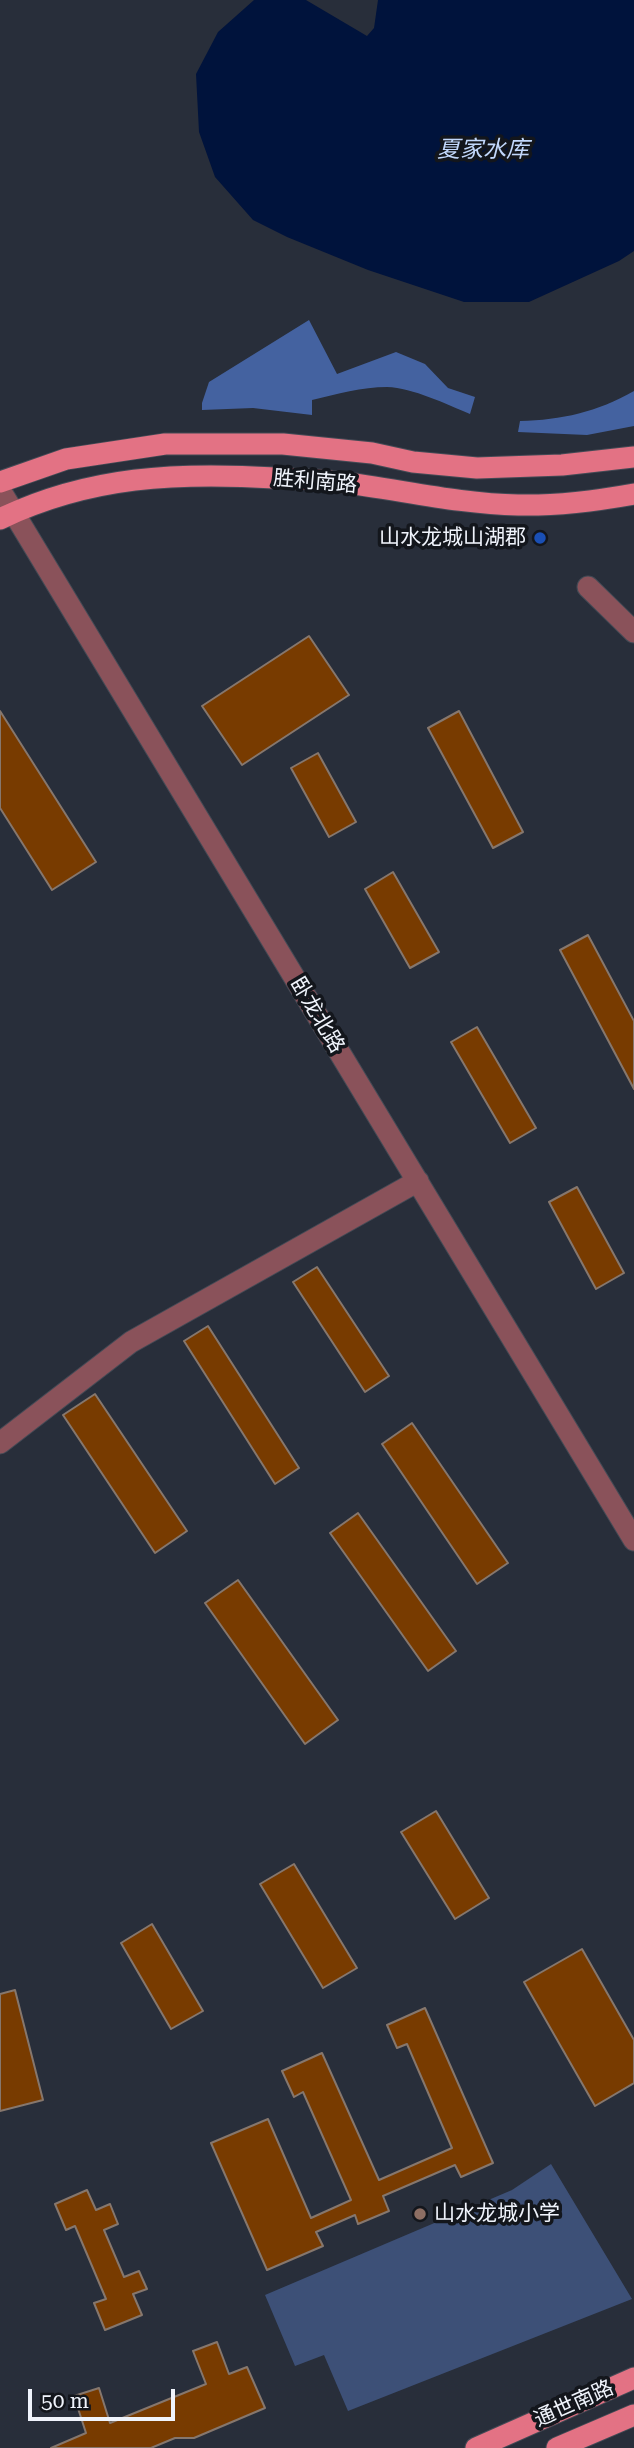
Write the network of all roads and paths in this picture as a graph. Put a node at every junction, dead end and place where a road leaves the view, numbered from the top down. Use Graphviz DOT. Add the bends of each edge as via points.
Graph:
graph roads {
  1 [pos="634,457"];
  2 [pos="0,482"];
  3 [pos="0,490"];
  4 [pos="634,494"];
  5 [pos="7,516"];
  6 [pos="587,587"];
  7 [pos="634,632"];
  8 [pos="418,1181"];
  9 [pos="0,1443"];
  10 [pos="634,1540"];
  11 [pos="634,2378"];
  12 [pos="634,2415"];
  13 [pos="476,2448"];
  14 [pos="557,2448"];
  1 -- 2 [label="main road, 胜利南路" via="478,468 283,443 165,444 66,459"];
  3 -- 5 [label="street, 卧龙北路"];
  4 -- 5 [label="main road, 胜利南路" via="589,502 517,505 337,482 177,475 116,481"];
  5 -- 8 [label="street, 卧龙北路"];
  6 -- 7 [label="street"];
  8 -- 9 [label="street" via="131,1342"];
  8 -- 10 [label="street, 卧龙北路"];
  11 -- 13 [label="main road, 通世南路"];
  12 -- 14 [label="main road, 通世南路"];
}
